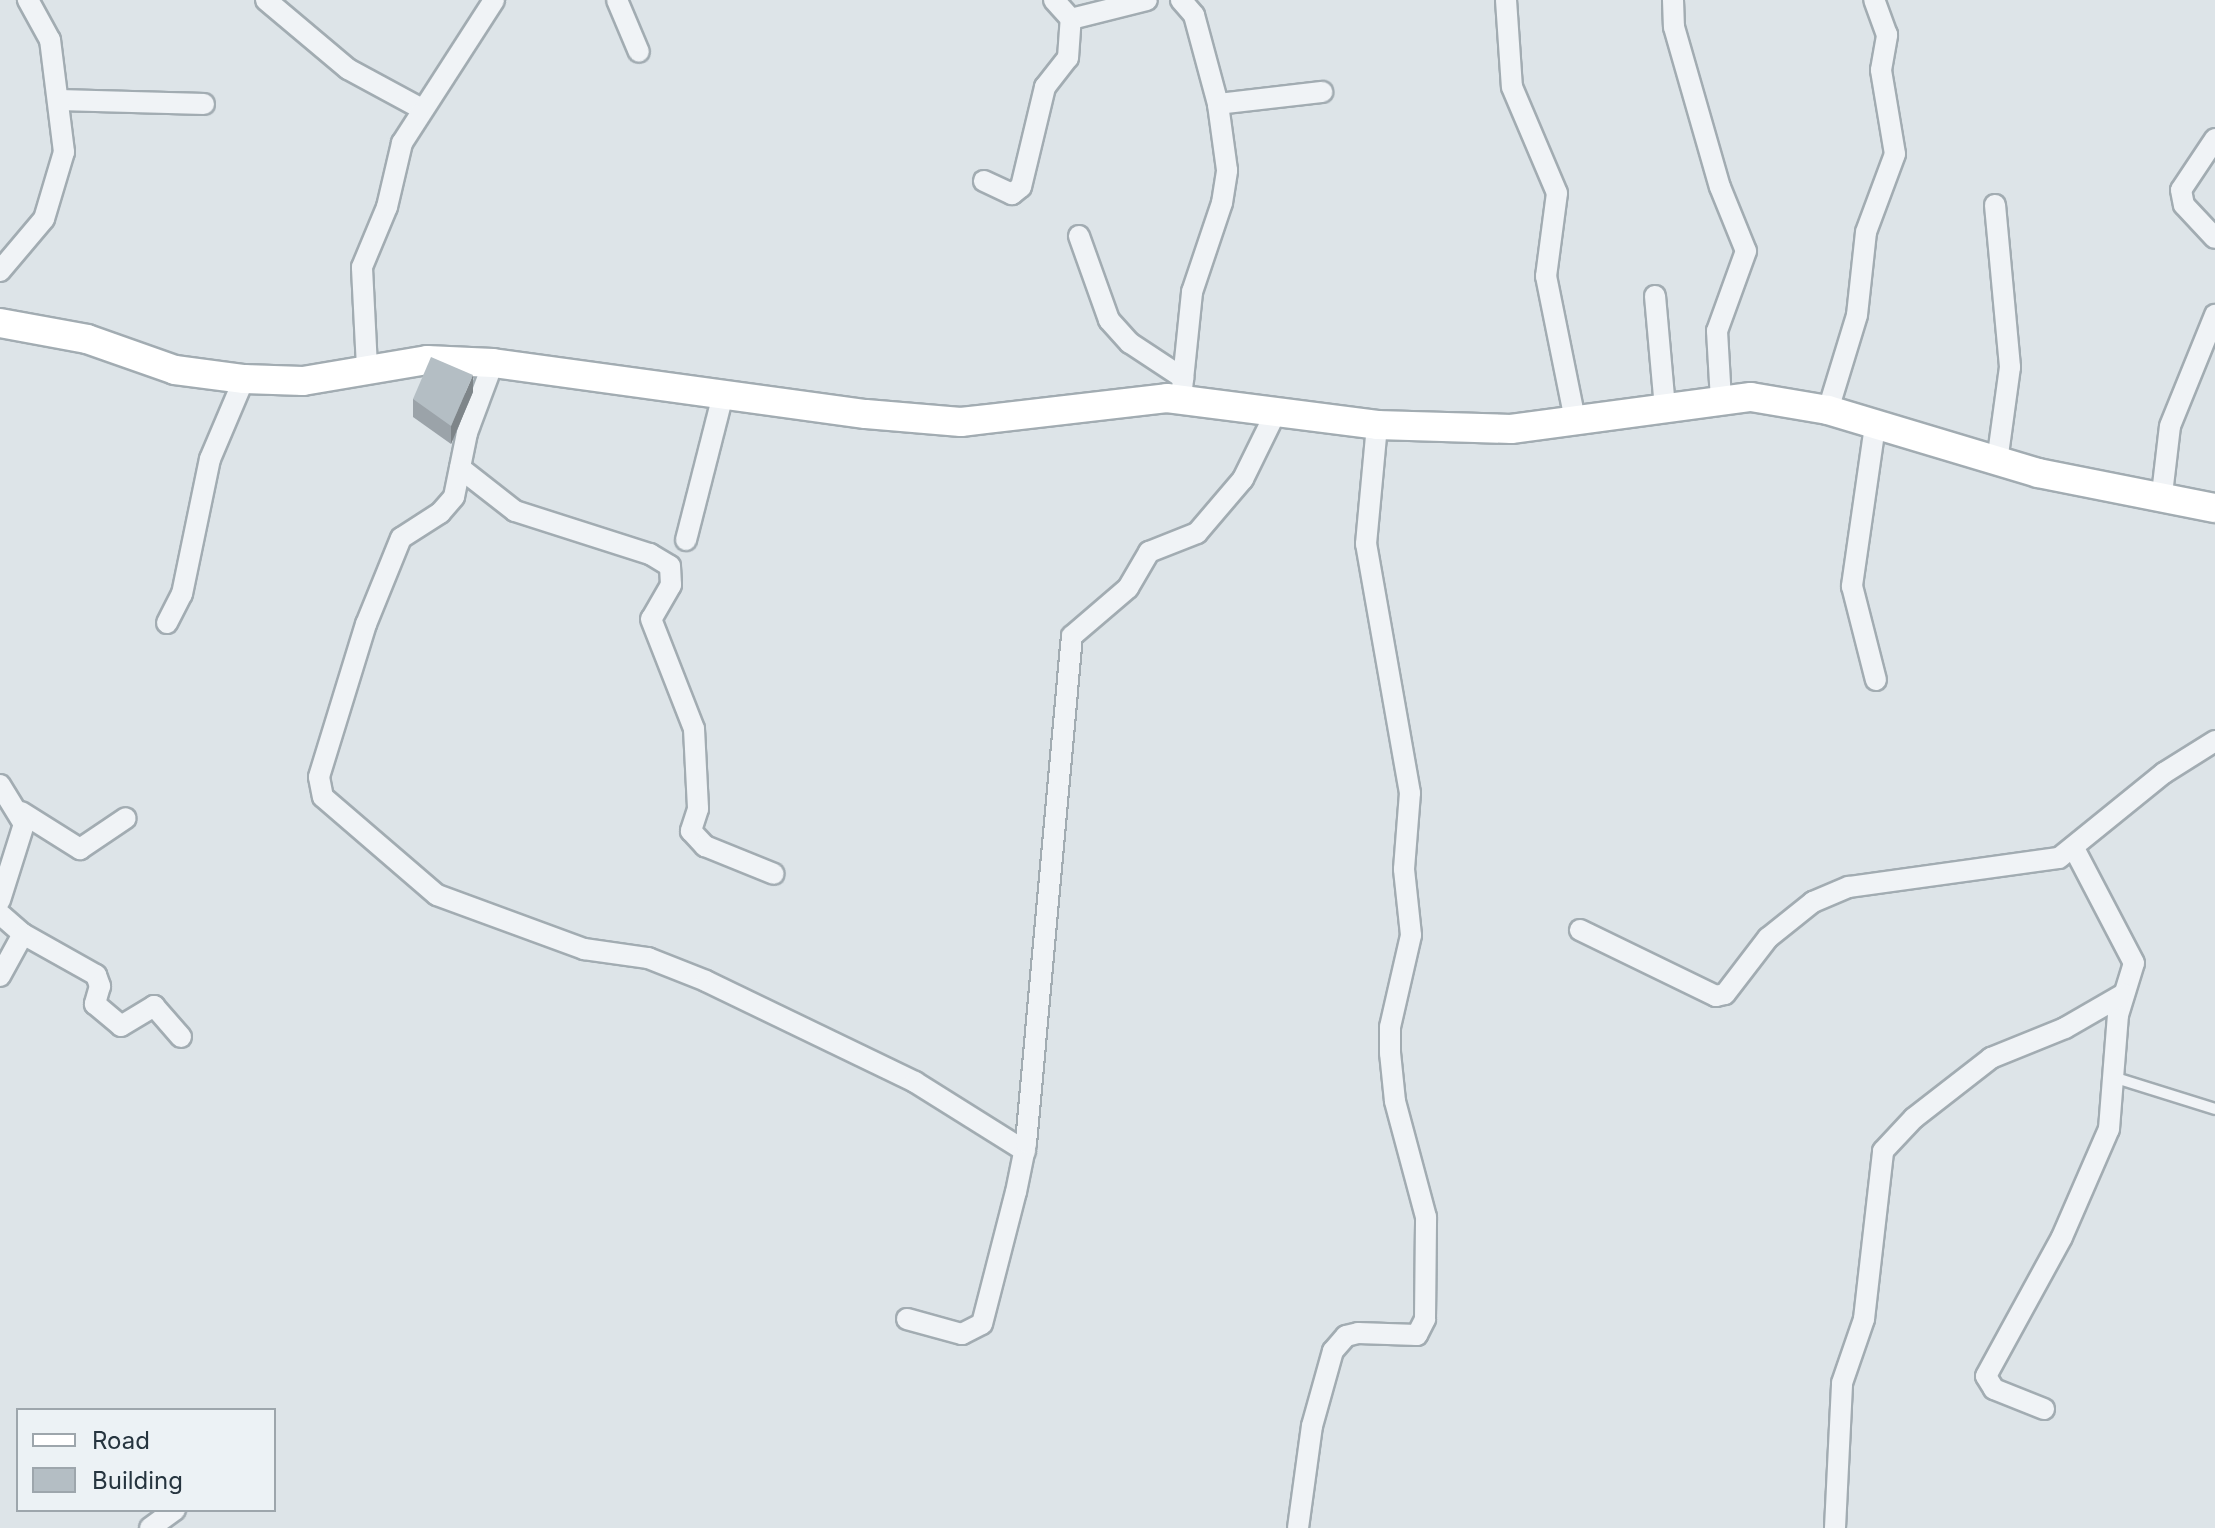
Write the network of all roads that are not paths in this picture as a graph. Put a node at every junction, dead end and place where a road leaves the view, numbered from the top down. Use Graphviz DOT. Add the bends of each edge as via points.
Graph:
graph roads {
  1 [pos="28,0"];
  2 [pos="266,0"];
  3 [pos="494,0"];
  4 [pos="617,0"];
  5 [pos="1054,0"];
  6 [pos="1147,0"];
  7 [pos="1181,0"];
  8 [pos="1506,0"];
  9 [pos="1673,0"];
  10 [pos="1874,0"];
  11 [pos="1071,19"];
  12 [pos="639,52"];
  13 [pos="1322,92"];
  14 [pos="60,100"];
  15 [pos="204,104"];
  16 [pos="1218,104"];
  17 [pos="420,108"];
  18 [pos="2215,139"];
  19 [pos="984,181"];
  20 [pos="1995,205"];
  21 [pos="1079,236"];
  22 [pos="2215,238"];
  23 [pos="0,271"];
  24 [pos="1655,296"];
  25 [pos="2215,315"];
  26 [pos="0,323"];
  27 [pos="493,363"];
  28 [pos="367,367"];
  29 [pos="244,379"];
  30 [pos="1182,389"];
  31 [pos="723,395"];
  32 [pos="1721,400"];
  33 [pos="1665,408"];
  34 [pos="1828,410"];
  35 [pos="1275,414"];
  36 [pos="1575,420"];
  37 [pos="1377,425"];
  38 [pos="1875,426"];
  39 [pos="1997,462"];
  40 [pos="460,468"];
  41 [pos="2162,494"];
  42 [pos="2215,508"];
  43 [pos="686,540"];
  44 [pos="167,623"];
  45 [pos="1876,680"];
  46 [pos="2215,741"];
  47 [pos="0,785"];
  48 [pos="21,812"];
  49 [pos="126,818"];
  50 [pos="2074,848"];
  51 [pos="774,874"];
  52 [pos="0,900"];
  53 [pos="0,914"];
  54 [pos="1580,930"];
  55 [pos="23,934"];
  56 [pos="0,976"];
  57 [pos="2124,994"];
  58 [pos="181,1037"];
  59 [pos="2116,1078"];
  60 [pos="2215,1109"];
  61 [pos="1025,1151"];
  62 [pos="907,1319"];
  63 [pos="2044,1409"];
  64 [pos="172,1512"];
  65 [pos="150,1528"];
  66 [pos="1298,1528"];
  67 [pos="1835,1528"];
  1 -- 14 [label="street" via="50,40"];
  2 -- 17 [label="street" via="348,69"];
  3 -- 17 [label="street"];
  4 -- 12 [label="street"];
  5 -- 11 [label="street"];
  6 -- 11 [label="street"];
  7 -- 16 [label="street" via="1194,15"];
  8 -- 36 [label="street" via="1512,87 1557,193 1546,276"];
  9 -- 32 [label="street" via="1674,27 1720,187 1746,251 1717,331"];
  10 -- 34 [label="street" via="1887,35 1881,70 1895,154 1868,223 1857,315"];
  11 -- 19 [label="street" via="1068,58 1045,87 1021,187 1012,194"];
  13 -- 16 [label="street"];
  14 -- 15 [label="street"];
  14 -- 23 [label="street" via="62,163 47,211"];
  16 -- 30 [label="street" via="1226,186 1192,292"];
  17 -- 28 [label="street" via="402,143 387,207 362,267"];
  18 -- 22 [label="street" via="2181,190 2184,205"];
  20 -- 39 [label="street" via="2010,367"];
  21 -- 30 [label="street" via="1109,320"];
  24 -- 33 [label="street"];
  25 -- 41 [label="street" via="2170,426"];
  26 -- 29 [label="street" via="87,339 175,370"];
  27 -- 28 [label="street" via="427,360"];
  27 -- 31 [label="street"];
  27 -- 40 [label="street"];
  28 -- 29 [label="street" via="303,381"];
  29 -- 44 [label="street" via="210,459 182,594"];
  30 -- 31 [label="street" via="974,422"];
  30 -- 35 [label="street"];
  31 -- 43 [label="street"];
  32 -- 33 [label="street"];
  32 -- 34 [label="street" via="1780,399"];
  33 -- 36 [label="street"];
  34 -- 38 [label="street"];
  35 -- 37 [label="street"];
  35 -- 61 [label="street" via="1243,479 1197,533 1149,552 1128,588 1072,636"];
  36 -- 37 [label="street" via="1511,429"];
  37 -- 66 [label="street" via="1366,544 1410,793 1404,869 1411,935 1390,1027 1390,1053 1395,1101 1426,1217 1425,1319 1417,1335 1358,1333 1346,1336 1333,1351 1312,1426"];
  38 -- 39 [label="street"];
  38 -- 45 [label="street" via="1852,586"];
  39 -- 41 [label="street"];
  40 -- 51 [label="street" via="515,511 635,549 670,566 671,585 651,619 694,729 698,809 691,831 705,846"];
  40 -- 61 [label="street" via="448,507 407,531 397,545 363,633 319,777 323,797 437,895 584,949 648,958 706,981 915,1082"];
  41 -- 42 [label="street"];
  46 -- 50 [label="street" via="2164,773"];
  47 -- 48 [label="street"];
  48 -- 49 [label="street" via="80,849"];
  48 -- 52 [label="street" via="24,833"];
  50 -- 54 [label="street" via="2048,862 1849,887 1830,894 1784,922 1733,988 1716,996"];
  50 -- 57 [label="street" via="2132,955 2134,970"];
  53 -- 55 [label="street"];
  55 -- 56 [label="street"];
  55 -- 58 [label="street" via="96,975 100,986 95,1004 121,1026 154,1006"];
  57 -- 59 [label="street" via="2116,1033"];
  57 -- 67 [label="street" via="2065,1028 1991,1058 1914,1118 1883,1151 1864,1319 1842,1383"];
  59 -- 60 [label="lane"];
  59 -- 63 [label="street" via="2109,1129 1986,1376 1994,1389"];
  61 -- 62 [label="street" via="982,1324 962,1334"];
  64 -- 65 [label="street"];
}
